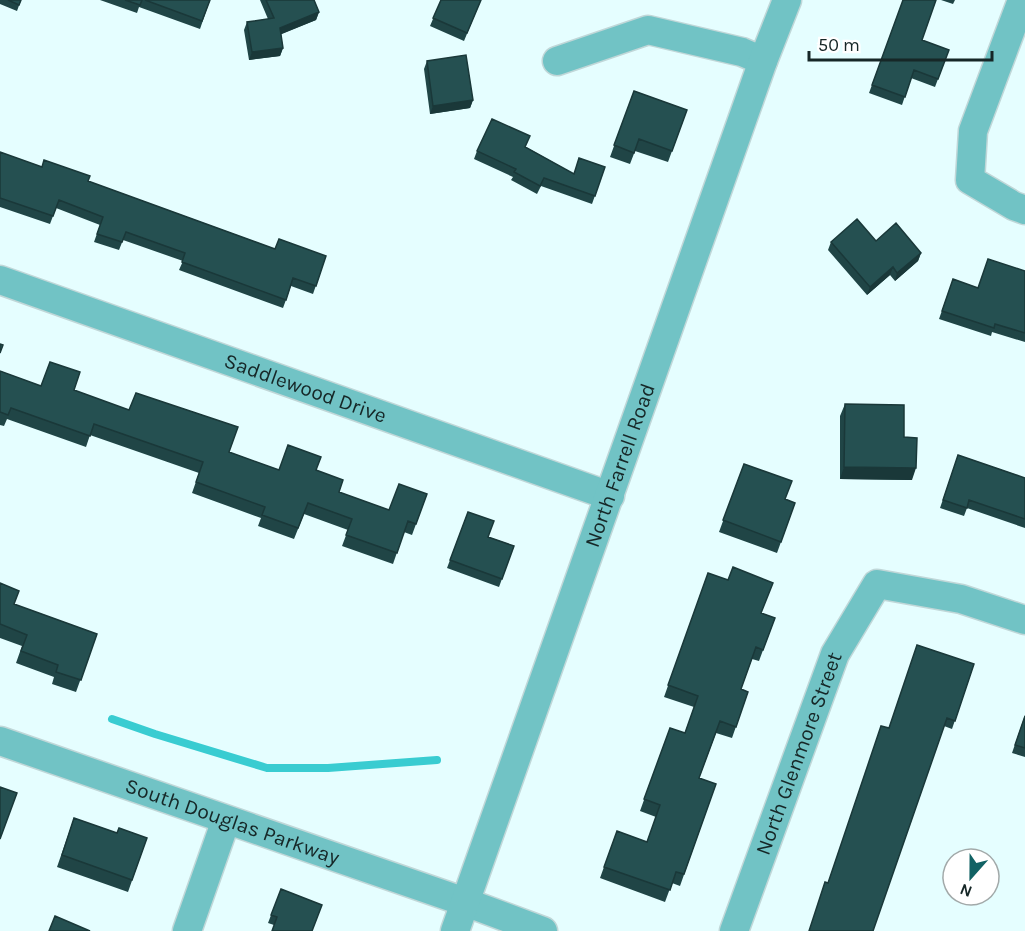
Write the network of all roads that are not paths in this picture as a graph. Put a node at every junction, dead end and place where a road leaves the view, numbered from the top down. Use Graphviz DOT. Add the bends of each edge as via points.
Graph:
graph roads {
  1 [pos="787,0"];
  2 [pos="1022,0"];
  3 [pos="557,61"];
  4 [pos="764,61"];
  5 [pos="1025,210"];
  6 [pos="0,280"];
  7 [pos="610,496"];
  8 [pos="1025,620"];
  9 [pos="0,741"];
  10 [pos="226,820"];
  11 [pos="465,902"];
  12 [pos="188,931"];
  13 [pos="455,931"];
  14 [pos="543,931"];
  15 [pos="734,931"];
  1 -- 4 [label="street, North Farrell Road"];
  2 -- 5 [label="street" via="973,131 970,180"];
  3 -- 4 [label="street" via="648,30 742,52"];
  4 -- 7 [label="street, North Farrell Road"];
  6 -- 7 [label="street, Saddlewood Drive"];
  7 -- 11 [label="street, North Farrell Road"];
  8 -- 15 [label="street, North Glenmore Street" via="961,599 877,584 835,654"];
  9 -- 10 [label="street, South Douglas Parkway"];
  10 -- 11 [label="street, South Douglas Parkway"];
  10 -- 12 [label="street"];
  11 -- 13 [label="street, North Farrell Road"];
  11 -- 14 [label="street, South Douglas Parkway"];
}
